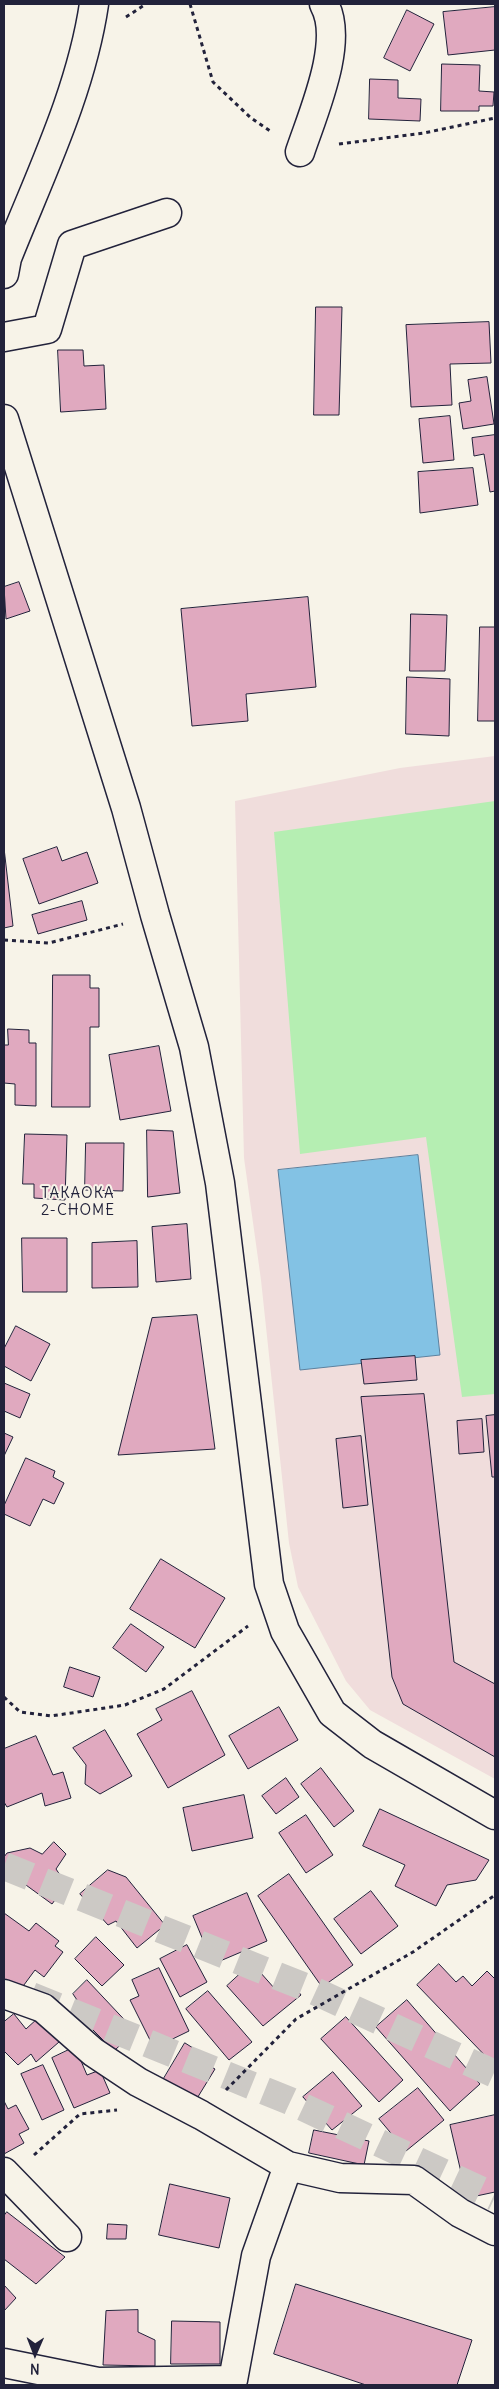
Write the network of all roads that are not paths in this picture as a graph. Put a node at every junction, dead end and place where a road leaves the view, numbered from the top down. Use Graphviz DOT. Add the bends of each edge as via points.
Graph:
graph roads {
  1 [pos="94,4"];
  2 [pos="324,4"];
  3 [pos="300,152"];
  4 [pos="167,213"];
  5 [pos="4,274"];
  6 [pos="4,337"];
  7 [pos="4,419"];
  8 [pos="495,1815"];
  9 [pos="4,1994"];
  10 [pos="288,2166"];
  11 [pos="6,2174"];
  12 [pos="495,2231"];
  13 [pos="67,2237"];
  14 [pos="4,2363"];
  15 [pos="4,2378"];
  16 [pos="4,2385"];
  1 -- 5 [label="street" via="88,42 70,100 7,258"];
  2 -- 3 [label="street" via="330,15 329,64"];
  4 -- 6 [label="street" via="72,245 47,329"];
  7 -- 8 [label="street" via="126,808 194,1047 220,1183 269,1584 285,1631 332,1713 372,1744"];
  9 -- 10 [label="street" via="43,2008 93,2052"];
  10 -- 12 [label="street" via="340,2178 414,2180 460,2213"];
  10 -- 14 [label="street" via="256,2256 233,2380 98,2382"];
  11 -- 13 [label="street"];
  15 -- 16 [label="street"];
}
